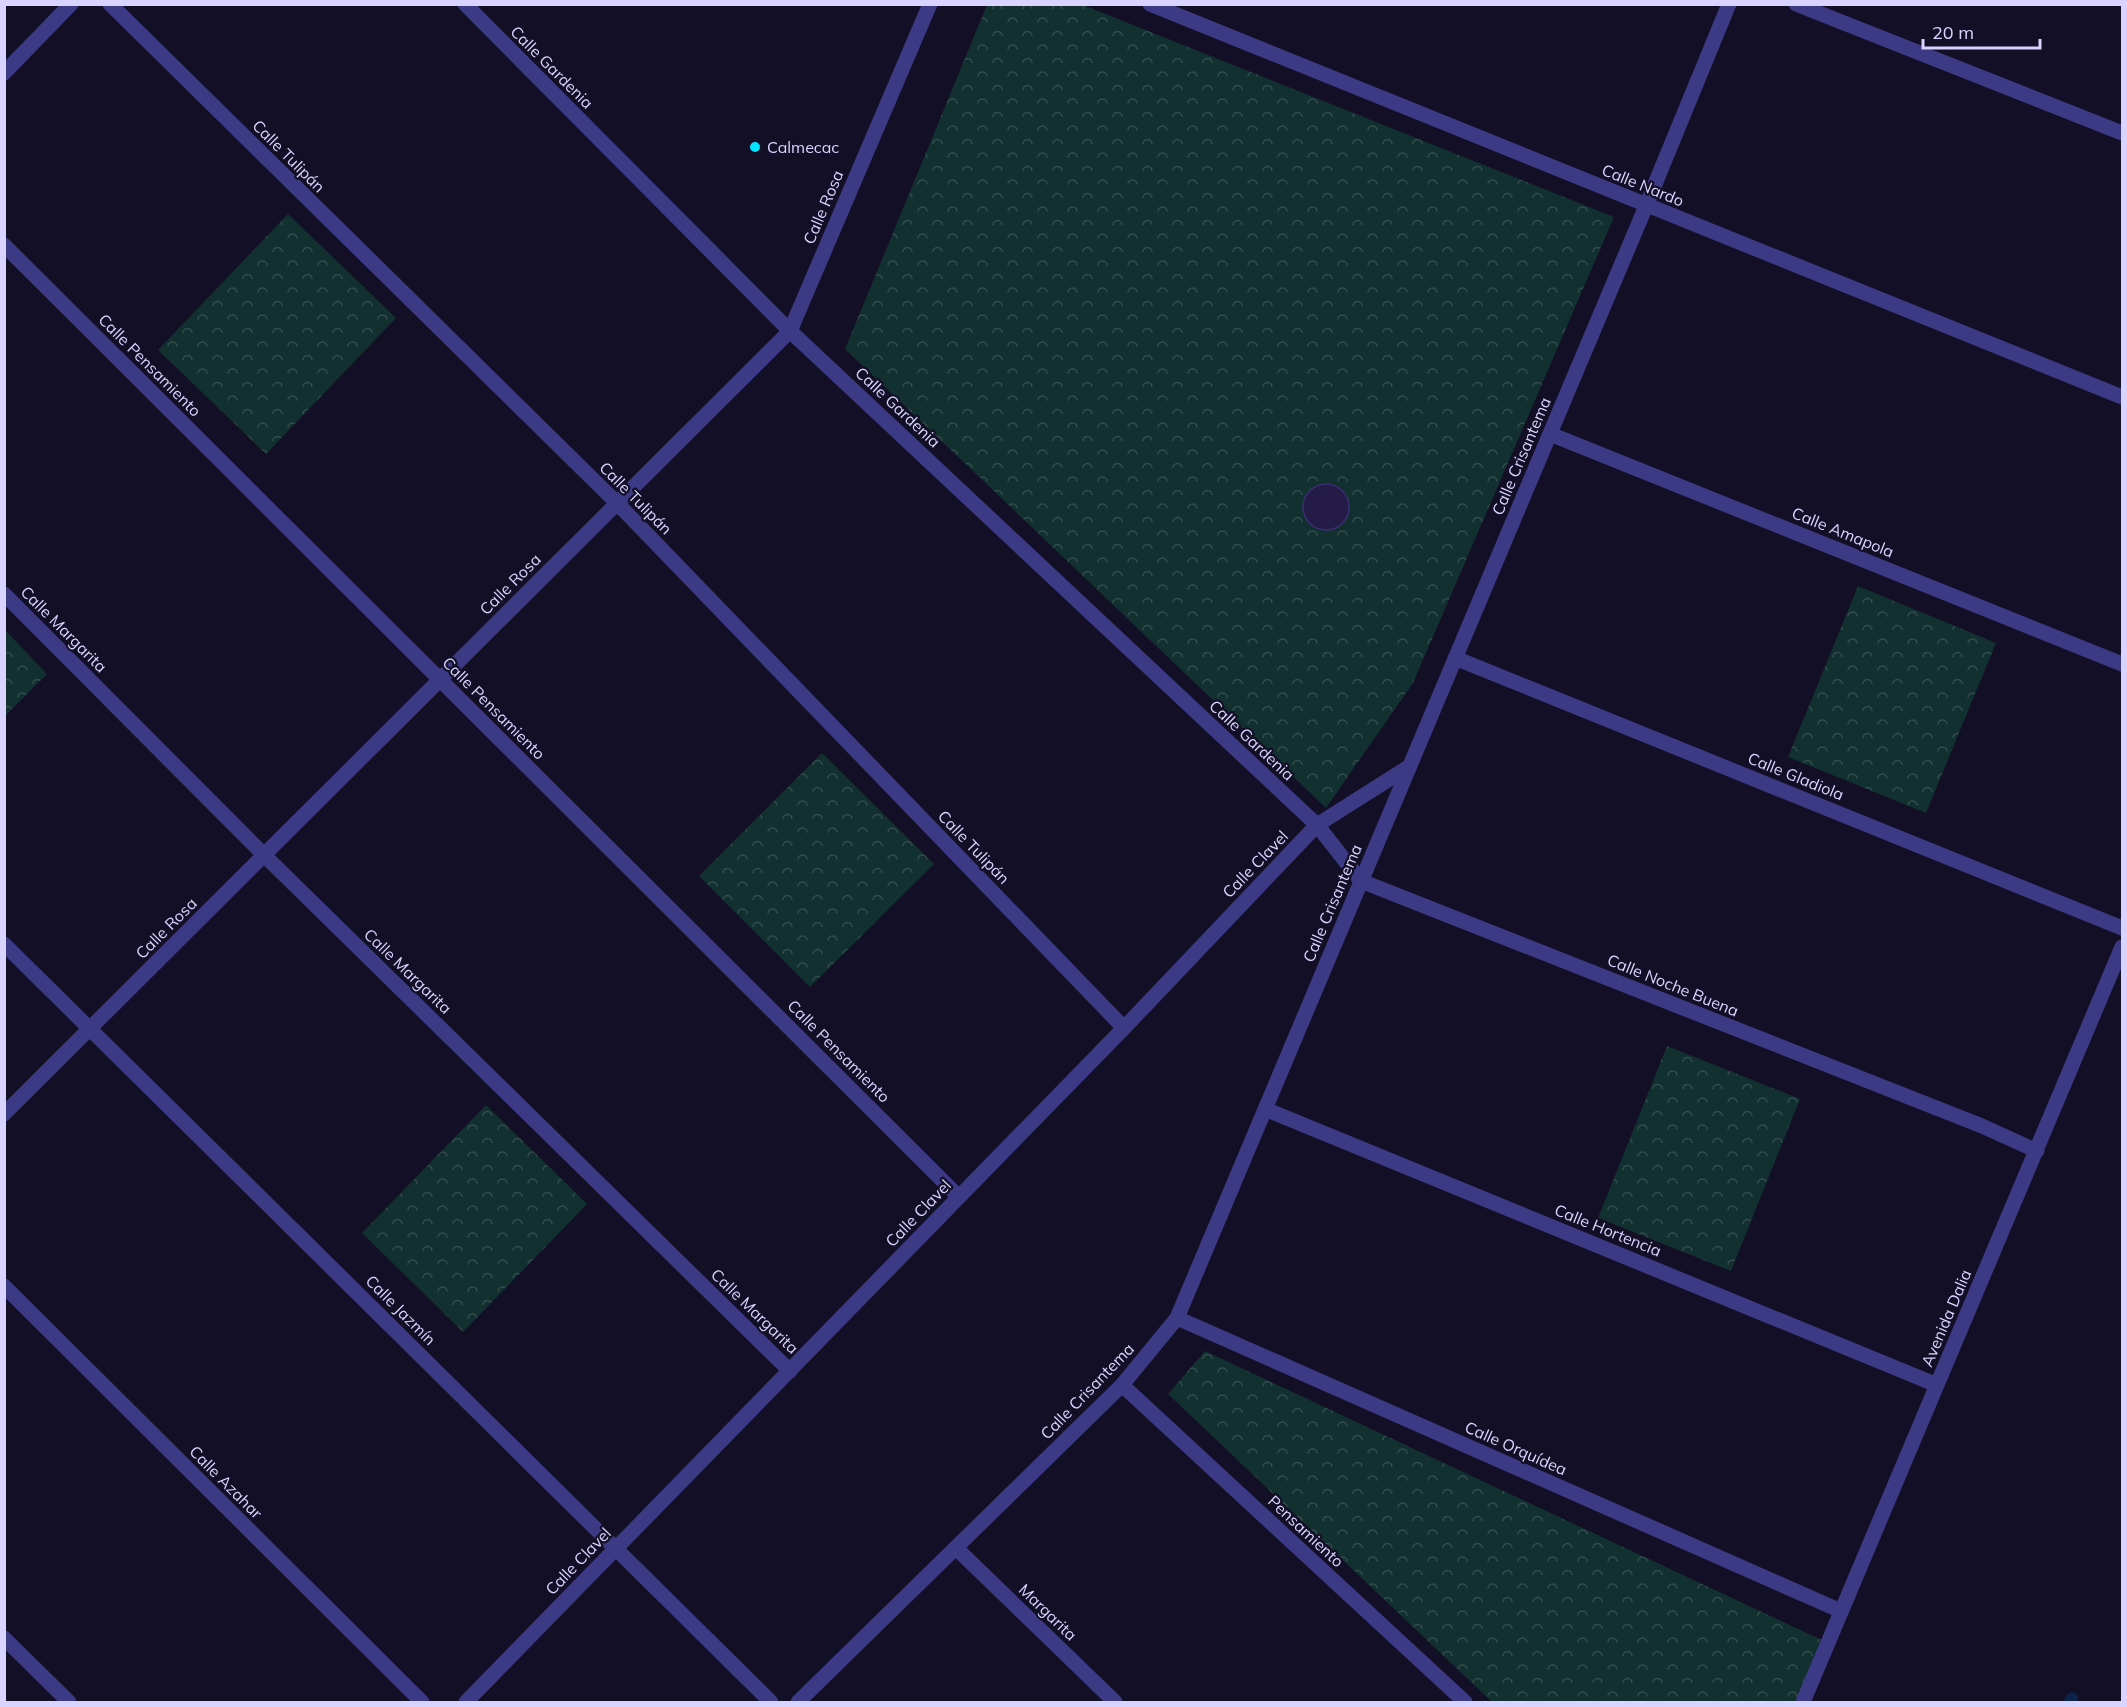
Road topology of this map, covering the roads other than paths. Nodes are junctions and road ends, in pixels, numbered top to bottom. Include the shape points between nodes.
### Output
1 (71, 4) edge
2 (110, 4) edge
3 (465, 4) edge
4 (930, 4) edge
5 (1150, 4) edge
6 (1729, 4) edge
7 (1796, 4) edge
8 (4, 73) edge
9 (2122, 133) edge
10 (1646, 206) junction
11 (4, 246) edge
12 (790, 331) junction
13 (2122, 397) edge
14 (1550, 434) junction
15 (617, 503) junction
16 (4, 594) edge
17 (1455, 658) junction
18 (2122, 664) edge
19 (440, 680) junction
20 (1410, 766) junction
21 (1317, 825) junction
22 (264, 855) junction
23 (1361, 881) junction
24 (2122, 928) edge
25 (4, 944) edge
26 (2122, 947) edge
27 (1124, 1028) junction
28 (90, 1029) junction
29 (1265, 1109) junction
30 (4, 1114) edge
31 (2037, 1151) junction
32 (959, 1197) junction
33 (4, 1286) edge
34 (1177, 1318) junction
35 (790, 1371) junction
36 (1122, 1385) junction
37 (1937, 1385) junction
38 (616, 1548) junction
39 (956, 1548) junction
40 (1841, 1611) junction
41 (4, 1638) edge
42 (69, 1702) edge
43 (422, 1702) edge
44 (466, 1702) edge
45 (771, 1702) edge
46 (798, 1702) edge
47 (1115, 1702) edge
48 (1465, 1702) edge
49 (1803, 1702) edge

1 - 8 street
2 - 15 street, Calle Tulipán
3 - 12 street, Calle Gardenia
4 - 12 street, Calle Rosa
5 - 10 street, Calle Nardo
6 - 10 street, Calle Crisantema
7 - 9 street
10 - 13 street, Calle Nardo
10 - 14 street, Calle Crisantema
11 - 19 street, Calle Pensamiento
12 - 15 street, Calle Rosa
12 - 21 street, Calle Gardenia
14 - 17 street, Calle Crisantema
14 - 18 street, Calle Amapola
15 - 19 street, Calle Rosa
15 - 27 street, Calle Tulipán
16 - 22 street, Calle Margarita
17 - 20 street, Calle Crisantema
17 - 24 street, Calle Gladiola
19 - 22 street, Calle Rosa
19 - 32 street, Calle Pensamiento
20 - 21 street, Calle Clavel
20 - 23 street, Calle Crisantema
21 - 23 street
21 - 27 street, Calle Clavel
22 - 28 street, Calle Rosa
22 - 35 street, Calle Margarita
23 - 29 street, Calle Crisantema
23 - 31 street, Calle Noche Buena
25 - 28 street, Calle Jazmín
26 - 31 street, Avenida Dalia
27 - 32 street, Calle Clavel
28 - 30 street, Calle Rosa
28 - 38 street, Calle Jazmín
29 - 34 street, Calle Crisantema
29 - 37 street, Calle Hortencia
31 - 37 street, Avenida Dalia
32 - 35 street, Calle Clavel
33 - 43 street, Calle Azahar
34 - 36 street, Calle Crisantema
34 - 40 street, Calle Orquídea
35 - 38 street, Calle Clavel
36 - 39 street, Calle Crisantema
36 - 48 street, Pensamiento
37 - 40 street, Avenida Dalia
38 - 44 street, Calle Clavel
38 - 45 street, Calle Jazmín
39 - 46 street, Calle Crisantema
39 - 47 street, Margarita
40 - 49 street, Avenida Dalia
41 - 42 street

